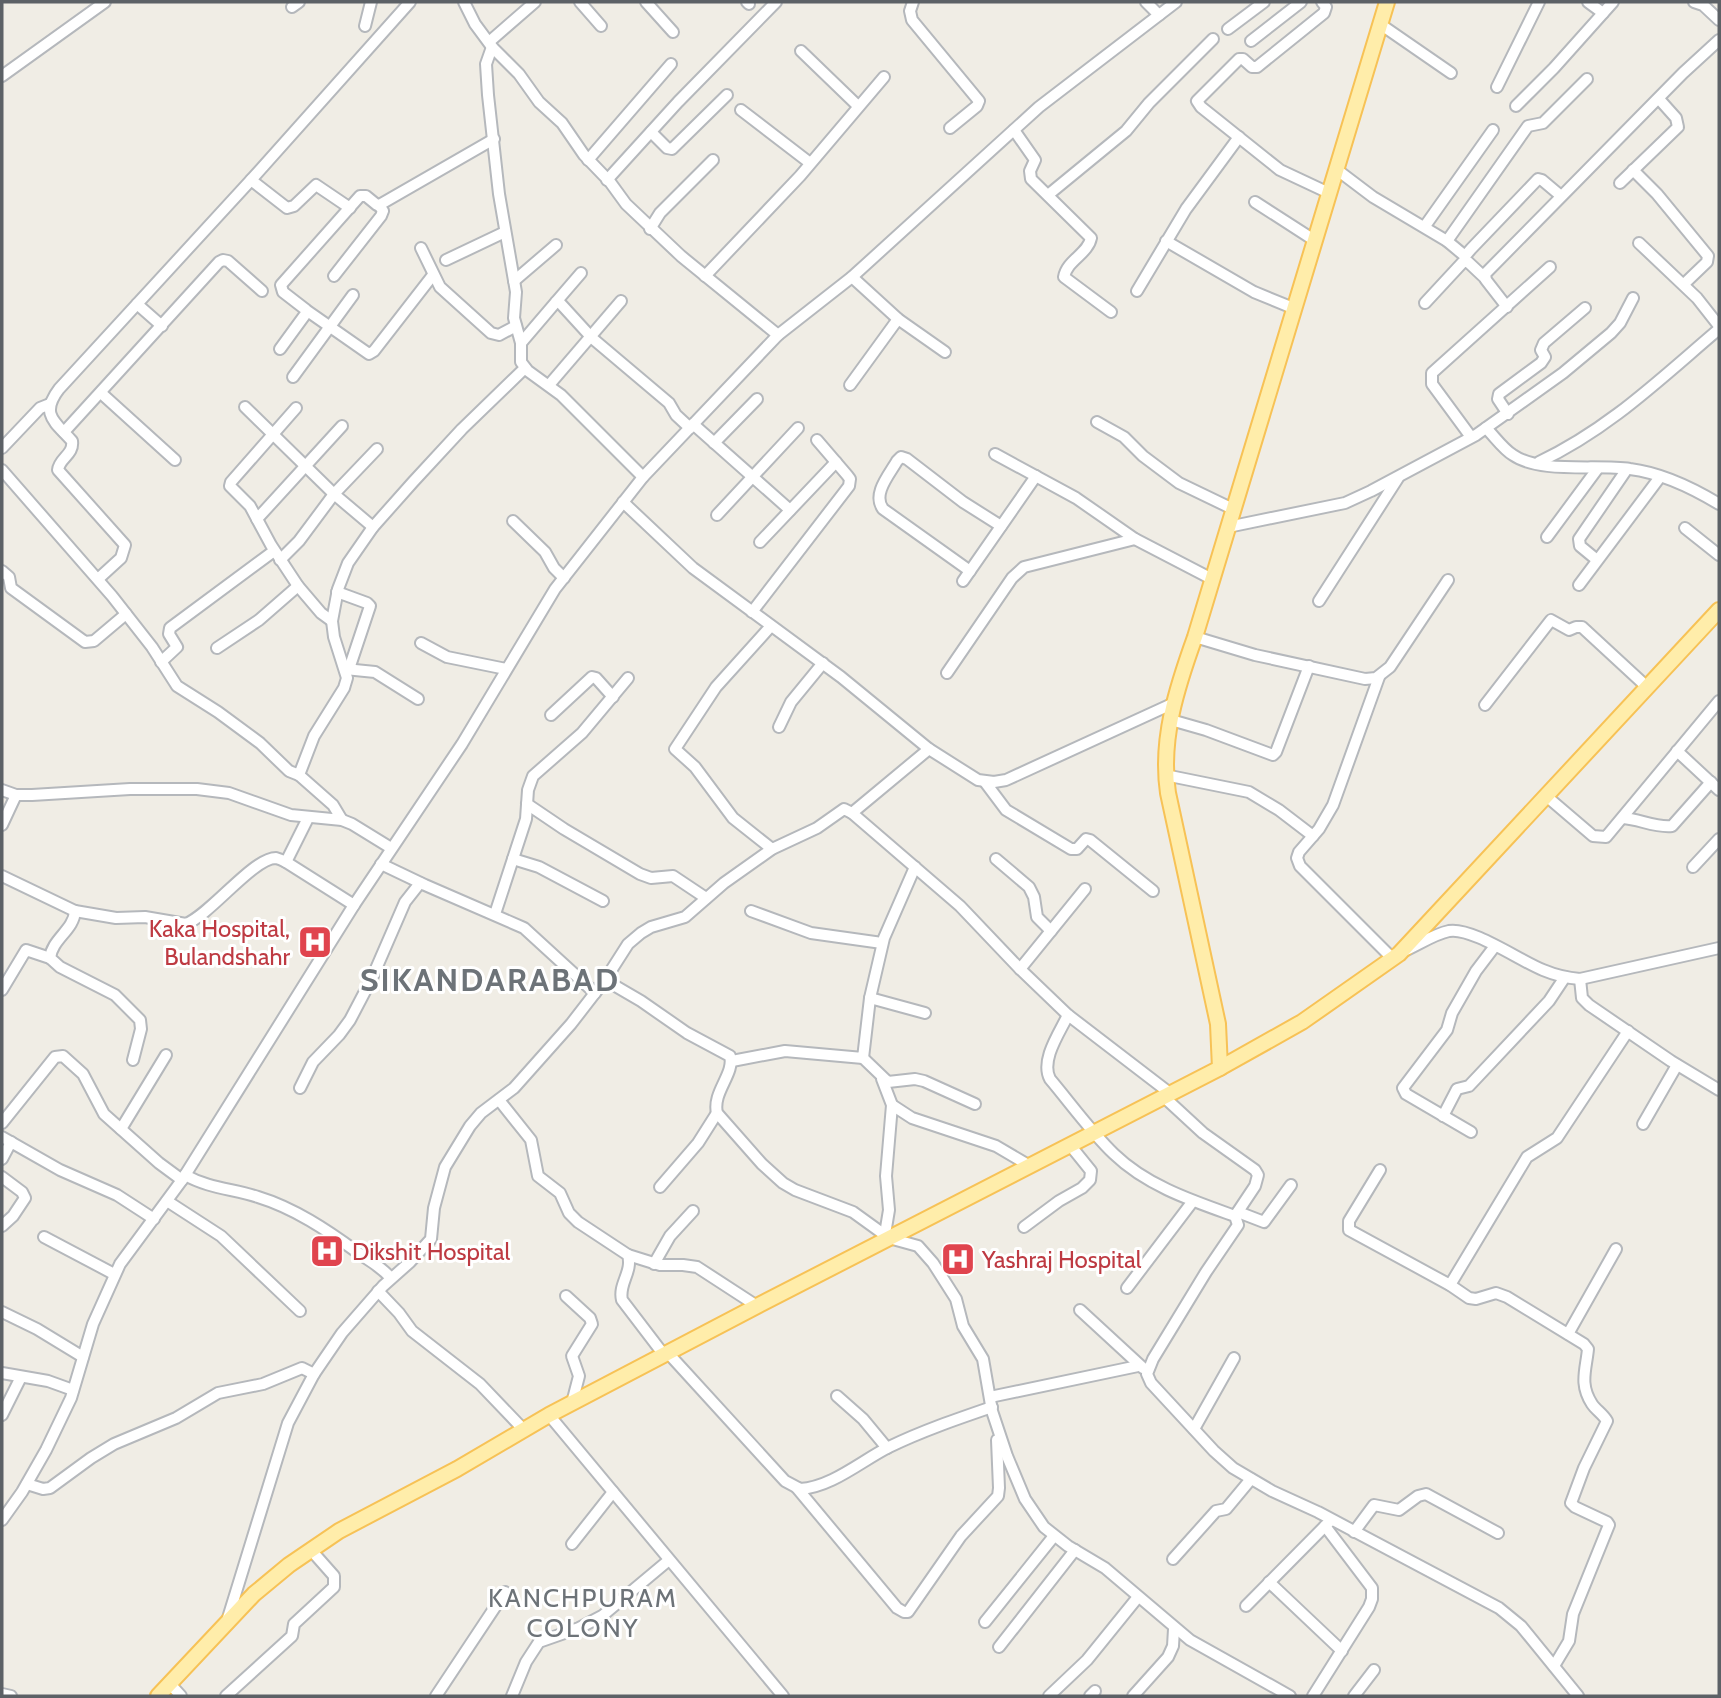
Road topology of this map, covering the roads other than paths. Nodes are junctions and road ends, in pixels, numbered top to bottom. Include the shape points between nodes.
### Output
1 (105, 2) edge
2 (371, 2) edge
3 (410, 2) edge
4 (464, 2) edge
5 (535, 2) edge
6 (580, 2) edge
7 (646, 2) edge
8 (776, 2) edge
9 (913, 2) edge
10 (1146, 2) edge
11 (1176, 2) edge
12 (1264, 2) edge
13 (1301, 2) edge
14 (1322, 2) edge
15 (1387, 2) edge
16 (1539, 2) edge
17 (1588, 2) edge
18 (1613, 2) edge
19 (1694, 2) edge
20 (1603, 13) junction
21 (1159, 15) junction
22 (1719, 20) edge
23 (1380, 24) junction
24 (366, 26) dead end
25 (601, 26) dead end
26 (1228, 29) dead end
27 (673, 32) dead end
28 (1213, 39) dead end
29 (1719, 40) edge
30 (1251, 41) dead end
31 (490, 44) junction
32 (801, 51) dead end
33 (671, 64) dead end
34 (1451, 74) dead end
35 (2, 76) edge
36 (884, 78) dead end
37 (1587, 79) dead end
38 (1497, 87) dead end
39 (727, 95) dead end
40 (1658, 99) junction
41 (858, 106) junction
42 (1516, 106) dead end
43 (741, 110) dead end
44 (950, 128) dead end
45 (1014, 130) junction
46 (1493, 130) dead end
47 (651, 132) junction
48 (1239, 137) junction
49 (494, 139) junction
50 (588, 160) junction
51 (713, 160) dead end
52 (810, 163) junction
53 (1336, 169) junction
54 (1633, 170) junction
55 (251, 180) junction
56 (607, 180) junction
57 (1620, 183) dead end
58 (1329, 193) junction
59 (1048, 195) junction
60 (1561, 195) junction
61 (1255, 202) dead end
62 (379, 205) junction
63 (349, 208) junction
64 (1425, 226) junction
65 (650, 229) junction
66 (505, 232) junction
67 (1314, 240) junction
68 (1447, 241) junction
69 (1167, 242) junction
70 (1639, 243) dead end
71 (556, 245) dead end
72 (421, 248) dead end
73 (1466, 259) junction
74 (446, 260) dead end
75 (1550, 267) dead end
76 (582, 273) dead end
77 (433, 275) junction
78 (334, 276) dead end
79 (705, 276) junction
80 (852, 277) junction
81 (1485, 278) junction
82 (514, 281) junction
83 (1684, 284) junction
84 (262, 291) dead end
85 (1137, 291) dead end
86 (353, 295) dead end
87 (1633, 298) dead end
88 (621, 301) dead end
89 (556, 302) junction
90 (1425, 303) dead end
91 (137, 304) junction
92 (1507, 307) junction
93 (1293, 308) junction
94 (1585, 308) dead end
95 (306, 310) junction
96 (1111, 312) dead end
97 (898, 319) junction
98 (162, 326) junction
99 (329, 326) junction
100 (516, 326) junction
101 (1719, 328) edge
102 (778, 335) junction
103 (592, 338) junction
104 (521, 343) junction
105 (280, 349) dead end
106 (945, 352) dead end
107 (525, 368) junction
108 (293, 377) dead end
109 (550, 385) junction
110 (850, 386) dead end
111 (101, 393) junction
112 (757, 400) dead end
113 (50, 404) junction
114 (245, 407) dead end
115 (296, 408) dead end
116 (1508, 414) junction
117 (1097, 422) dead end
118 (342, 426) dead end
119 (692, 426) junction
120 (1486, 428) junction
121 (799, 429) dead end
122 (64, 432) junction
123 (272, 434) junction
124 (1471, 437) junction
125 (817, 440) dead end
126 (714, 443) junction
127 (2, 448) edge
128 (377, 449) dead end
129 (995, 454) dead end
130 (175, 460) dead end
131 (836, 462) junction
132 (1536, 463) junction
133 (304, 465) junction
134 (1598, 468) junction
135 (1627, 468) junction
136 (2, 470) edge
137 (1036, 476) junction
138 (1399, 476) junction
139 (643, 477) junction
140 (753, 477) junction
141 (1660, 477) junction
142 (334, 494) junction
143 (623, 502) junction
144 (1719, 504) edge
145 (1233, 509) junction
146 (790, 510) junction
147 (717, 514) dead end
148 (257, 519) junction
149 (513, 521) dead end
150 (1001, 526) junction
151 (373, 527) junction
152 (1228, 527) junction
153 (1685, 528) dead end
154 (1546, 537) dead end
155 (1135, 539) junction
156 (760, 542) dead end
157 (1719, 555) edge
158 (277, 556) junction
159 (1598, 561) junction
160 (2, 571) edge
161 (970, 571) junction
162 (564, 578) junction
163 (98, 579) junction
164 (1212, 579) junction
165 (1448, 580) dead end
166 (962, 582) dead end
167 (1579, 585) dead end
168 (298, 586) junction
169 (337, 592) junction
170 (1319, 601) dead end
171 (1719, 610) edge
172 (752, 612) junction
173 (126, 614) junction
174 (332, 621) junction
175 (771, 626) junction
176 (1195, 637) junction
177 (421, 643) dead end
178 (217, 648) dead end
179 (161, 662) junction
180 (822, 663) junction
181 (1309, 666) junction
182 (347, 669) junction
183 (506, 669) junction
184 (947, 673) dead end
185 (1379, 677) junction
186 (628, 678) dead end
187 (1647, 687) junction
188 (613, 697) junction
189 (418, 699) dead end
190 (1719, 701) edge
191 (1174, 703) junction
192 (1485, 705) dead end
193 (551, 715) dead end
194 (1171, 720) junction
195 (779, 727) dead end
196 (929, 749) junction
197 (1677, 751) junction
198 (299, 775) junction
199 (1165, 775) junction
200 (985, 782) junction
201 (1715, 786) edge
202 (2, 790) edge
203 (16, 795) junction
204 (1545, 795) junction
205 (527, 804) junction
206 (852, 813) junction
207 (308, 818) junction
208 (1623, 818) junction
209 (342, 820) junction
210 (2, 825) edge
211 (1312, 836) junction
212 (1719, 839) edge
213 (391, 848) junction
214 (772, 849) junction
215 (513, 859) junction
216 (996, 859) dead end
217 (286, 862) junction
218 (381, 864) junction
219 (915, 867) junction
220 (1693, 867) dead end
221 (2, 876) edge
222 (420, 883) junction
223 (1086, 889) dead end
224 (1153, 891) dead end
225 (706, 898) junction
226 (603, 901) dead end
227 (354, 905) junction
228 (75, 911) junction
229 (751, 911) dead end
230 (495, 914) junction
231 (1051, 931) junction
232 (882, 943) junction
233 (1491, 944) junction
234 (1719, 948) edge
235 (1395, 956) junction
236 (50, 958) junction
237 (1020, 969) junction
238 (1565, 977) junction
239 (1580, 979) junction
240 (604, 980) junction
241 (2, 990) edge
242 (595, 993) junction
243 (870, 998) junction
244 (925, 1013) dead end
245 (1068, 1015) junction
246 (1628, 1031) junction
247 (166, 1055) dead end
248 (863, 1058) junction
249 (133, 1060) dead end
250 (732, 1060) junction
251 (1677, 1065) junction
252 (1220, 1068) junction
253 (882, 1079) junction
254 (300, 1088) dead end
255 (1719, 1090) edge
256 (1168, 1096) junction
257 (499, 1100) junction
258 (975, 1104) dead end
259 (892, 1105) junction
260 (717, 1113) junction
261 (1443, 1116) junction
262 (2, 1123) edge
263 (1643, 1125) dead end
264 (121, 1129) junction
265 (1096, 1132) junction
266 (1471, 1132) dead end
267 (6, 1140) edge
268 (1070, 1146) junction
269 (2, 1159) edge
270 (1031, 1166) junction
271 (1380, 1170) dead end
272 (2, 1177) edge
273 (184, 1177) junction
274 (1291, 1185) dead end
275 (660, 1186) dead end
276 (167, 1201) junction
277 (1194, 1201) junction
278 (692, 1211) dead end
279 (1236, 1214) junction
280 (154, 1219) junction
281 (2, 1226) edge
282 (1024, 1227) dead end
283 (887, 1236) junction
284 (44, 1237) dead end
285 (1616, 1249) dead end
286 (628, 1255) junction
287 (654, 1264) junction
288 (114, 1274) junction
289 (391, 1278) junction
290 (1450, 1285) junction
291 (1127, 1288) dead end
292 (378, 1291) junction
293 (566, 1296) dead end
294 (757, 1306) junction
295 (1080, 1310) dead end
296 (300, 1311) dead end
297 (2, 1312) edge
298 (1569, 1334) junction
299 (666, 1354) junction
300 (83, 1357) junction
301 (1234, 1358) dead end
302 (1143, 1369) junction
303 (2, 1373) edge
304 (314, 1374) junction
305 (21, 1377) junction
306 (73, 1390) junction
307 (837, 1396) dead end
308 (991, 1402) junction
309 (572, 1404) junction
310 (2, 1415) edge
311 (549, 1415) junction
312 (996, 1425) junction
313 (1195, 1429) junction
314 (524, 1430) junction
315 (887, 1448) junction
316 (1251, 1479) junction
317 (27, 1484) junction
318 (797, 1488) junction
319 (612, 1492) junction
320 (2, 1520) edge
321 (1328, 1523) junction
322 (1354, 1532) junction
323 (1498, 1533) dead end
324 (1054, 1536) junction
325 (572, 1545) dead end
326 (311, 1550) junction
327 (1076, 1550) junction
328 (1173, 1559) dead end
329 (669, 1560) junction
330 (1269, 1582) junction
331 (505, 1592) dead end
332 (1138, 1597) junction
333 (1245, 1606) dead end
334 (985, 1622) dead end
335 (227, 1623) junction
336 (1174, 1629) junction
337 (999, 1647) dead end
338 (1342, 1651) junction
339 (1554, 1666) junction
340 (1374, 1670) dead end
341 (170, 1684) junction
342 (2, 1694) edge
343 (11, 1696) edge
344 (158, 1696) edge
345 (181, 1696) edge
346 (226, 1696) edge
347 (436, 1696) edge
348 (512, 1696) edge
349 (783, 1696) edge
350 (1049, 1696) edge
351 (1133, 1696) edge
352 (1290, 1696) edge
353 (1313, 1696) edge
354 (1354, 1696) edge
355 (1578, 1696) edge

1 - 35 street
2 - 24 street
3 - 55 street
4 - 31 street
5 - 31 street
6 - 25 street
7 - 27 street
8 - 47 street
9 - 44 street via 912,20 979,101
10 - 21 street
11 - 21 street
12 - 26 street
13 - 30 street
14 - 48 street via 1324,13 1257,67 1239,59 1199,98 1201,107
15 - 23 main road
16 - 38 street
17 - 20 street
18 - 20 street
19 - 22 street
20 - 42 street
21 - 45 street
23 - 34 street
23 - 53 main road
28 - 59 street via 1126,131
29 - 40 street
31 - 49 street via 486,64
31 - 50 street via 562,123
32 - 41 street
33 - 50 street
36 - 41 street
37 - 68 street via 1543,123 1525,129
39 - 47 street via 672,149
40 - 54 street via 1676,118 1678,127
40 - 60 street
41 - 52 street
43 - 52 street
45 - 59 street via 1035,160 1029,175
45 - 80 street
46 - 64 street
47 - 56 street
48 - 58 street via 1280,170
48 - 69 street via 1208,176
49 - 62 street
49 - 66 street
50 - 56 street
51 - 65 street
52 - 79 street
53 - 58 main road
53 - 64 street via 1373,197
54 - 57 street
54 - 83 street via 1708,256
55 - 63 street via 287,208 316,185
55 - 91 street
56 - 65 street
58 - 67 main road
59 - 96 street via 1091,238 1064,277
60 - 73 street via 1538,179
60 - 81 street
61 - 67 street
62 - 63 street via 364,195
62 - 78 street via 381,216
63 - 95 street via 281,285 283,292
64 - 68 street
65 - 79 street
66 - 74 street
66 - 82 street
67 - 93 main road
68 - 73 street
69 - 85 street
69 - 93 street via 1254,292
70 - 83 street
71 - 82 street
72 - 77 street
73 - 81 street
73 - 90 street
75 - 92 street
76 - 89 street
77 - 99 street via 371,353
77 - 100 street via 445,293 491,333 499,335
79 - 102 street
80 - 97 street
80 - 102 street
81 - 92 street
82 - 100 street
83 - 101 street
84 - 98 street via 223,260
86 - 99 street
87 - 116 street via 1611,333
88 - 103 street
89 - 103 street
89 - 104 street
91 - 98 street
91 - 113 street
92 - 124 street via 1430,378
93 - 145 main road
94 - 116 street via 1544,344 1541,363 1499,394
95 - 99 street
95 - 105 street
97 - 106 street
97 - 110 street
98 - 111 street
99 - 108 street
100 - 104 street
101 - 132 street via 1623,412
102 - 119 street
103 - 109 street
103 - 119 street
104 - 107 street
107 - 109 street
107 - 151 street via 461,429
109 - 139 street
111 - 122 street
111 - 130 street
112 - 126 street
113 - 122 street via 50,417
113 - 127 street via 40,408
114 - 123 street
115 - 123 street
116 - 120 street
117 - 145 street via 1124,437 1180,483
118 - 133 street
119 - 126 street
119 - 139 street
120 - 124 street
120 - 132 street via 1512,455
121 - 140 street
122 - 163 street via 73,446 58,470 125,545 121,558
123 - 133 street
123 - 148 street via 230,484
124 - 138 street
125 - 131 street
126 - 140 street
128 - 142 street
129 - 137 street
131 - 146 street
131 - 172 street via 850,479 849,486
132 - 134 street
133 - 142 street
133 - 148 street
134 - 135 street
134 - 154 street
135 - 141 street
135 - 159 street via 1580,539 1580,546
136 - 163 street
137 - 150 street
137 - 155 street
138 - 152 street via 1345,503
138 - 170 street
139 - 143 street
140 - 146 street
140 - 147 street
141 - 144 street
141 - 159 street
142 - 151 street
142 - 158 street via 299,541
143 - 162 street
143 - 172 street via 693,568
145 - 152 main road
146 - 156 street
148 - 158 street
149 - 162 street
150 - 161 street
150 - 161 street via 907,459 897,461 878,494 879,503
151 - 169 street via 348,564
152 - 164 main road
153 - 157 street
155 - 164 street
155 - 184 street via 1024,568 1012,578
158 - 168 street
158 - 179 street via 170,628 177,647
159 - 167 street
160 - 173 street via 15,591 85,642 94,641
161 - 166 street
162 - 183 street
163 - 173 street
164 - 176 main road
165 - 185 street
168 - 174 street
168 - 178 street via 260,620
169 - 174 street
169 - 182 street via 370,606
171 - 187 main road
172 - 175 street
173 - 179 street
174 - 182 street
175 - 180 street
175 - 214 street via 716,687 675,749 695,767 733,818
176 - 181 street
176 - 191 main road
177 - 183 street via 447,657
179 - 198 street via 177,686
180 - 195 street via 791,702
180 - 196 street
181 - 185 street via 1365,679
181 - 194 street via 1273,755
182 - 189 street via 375,673
182 - 198 street via 346,683 320,725
183 - 213 street via 462,744
185 - 211 street via 1333,805
186 - 188 street
187 - 192 street via 1582,627 1569,630 1551,620
187 - 204 main road
188 - 193 street via 592,677
188 - 205 street via 582,733 533,776
190 - 197 street
191 - 194 main road
191 - 200 street via 1006,780
194 - 199 main road
196 - 200 street
196 - 206 street
197 - 201 street
197 - 208 street
198 - 209 street via 333,805
199 - 211 street via 1249,792
199 - 252 main road via 1217,1024
200 - 224 street via 1012,814 1071,849 1090,840
201 - 208 street via 1672,826
202 - 203 street
203 - 207 street via 197,789 229,793
203 - 210 street
204 - 208 street via 1593,836 1611,834
204 - 235 main road
205 - 215 street
205 - 225 street via 640,874 673,876
206 - 214 street via 841,810 817,828
206 - 219 street
207 - 209 street
207 - 217 street
209 - 213 street
211 - 235 street via 1297,862
212 - 220 street
213 - 218 street
214 - 225 street
215 - 226 street via 539,866
215 - 230 street
216 - 231 street via 1029,887 1037,917
217 - 227 street
217 - 228 street via 265,862 186,924
218 - 222 street
218 - 227 street
219 - 232 street
219 - 237 street via 960,905
221 - 228 street
222 - 230 street
222 - 254 street via 405,902 350,1020 313,1062
223 - 231 street
225 - 240 street via 685,917 650,927 634,938
227 - 273 street
228 - 236 street
229 - 232 street via 811,933
230 - 242 street via 530,931
231 - 237 street
232 - 243 street
233 - 235 street via 1451,930
233 - 238 street
233 - 261 street via 1447,1030 1403,1088
234 - 239 street
235 - 252 main road via 1301,1022
236 - 241 street via 26,950
236 - 249 street via 115,995 140,1020
237 - 245 street
238 - 239 street
238 - 261 street via 1469,1086 1457,1088
239 - 246 street via 1585,1002
240 - 242 street
240 - 250 street
242 - 257 street
243 - 244 street
243 - 248 street
245 - 256 street
245 - 265 street via 1048,1058 1047,1073
246 - 251 street
246 - 290 street via 1557,1138 1528,1157
247 - 264 street
248 - 250 street via 785,1051
248 - 253 street
250 - 260 street via 716,1098
251 - 255 street
251 - 263 street
252 - 256 main road
253 - 258 street via 924,1081
253 - 259 street
256 - 265 main road
256 - 279 street via 1203,1133 1258,1175
257 - 286 street via 531,1140 538,1177 560,1193 578,1222
257 - 289 street via 475,1119 452,1152 430,1239
259 - 270 street via 912,1118 996,1146
259 - 283 street
260 - 275 street
260 - 283 street via 783,1183 853,1212
261 - 266 street
262 - 264 street via 55,1057 63,1056 83,1074 104,1114
264 - 273 street via 159,1163
265 - 268 main road
265 - 277 street via 1128,1166
267 - 269 street
267 - 280 street via 117,1195
268 - 270 main road
268 - 282 street via 1091,1171 1090,1180
270 - 283 main road
271 - 290 street via 1349,1221 1349,1230
272 - 281 street via 25,1198
273 - 276 street
273 - 289 street via 283,1206 377,1263
274 - 279 street via 1264,1223
276 - 280 street
276 - 296 street via 228,1241
277 - 279 street
277 - 291 street
278 - 287 street
279 - 302 street via 1238,1225
280 - 288 street
283 - 294 main road
283 - 308 street via 918,1245 938,1270 983,1359
284 - 288 street
285 - 298 street
286 - 287 street
286 - 299 street via 630,1267 621,1289 622,1300
287 - 294 street via 696,1267
288 - 300 street
289 - 292 street
290 - 298 street via 1473,1299 1500,1294
292 - 304 street
292 - 314 street via 412,1331 480,1384
293 - 309 street via 592,1324 572,1356 579,1376
294 - 299 main road
295 - 302 street
297 - 300 street
298 - 339 street via 1587,1346 1586,1388 1592,1404 1607,1421 1572,1503 1609,1525 1573,1614 1569,1641
299 - 309 main road
299 - 318 street
300 - 306 street
301 - 313 street
302 - 308 street
302 - 313 street
303 - 305 street
304 - 317 street via 302,1368 263,1384 218,1394 114,1444 50,1488
304 - 335 street via 288,1423
305 - 306 street
305 - 310 street
306 - 317 street
307 - 315 street
308 - 312 street
308 - 315 street
309 - 311 main road
311 - 314 main road
311 - 319 street
312 - 318 street via 998,1496 961,1536 908,1612 897,1608
312 - 324 street via 1025,1499
313 - 316 street via 1224,1461
314 - 326 main road
315 - 318 street via 822,1484
316 - 321 street via 1315,1511
316 - 328 street
317 - 320 street
319 - 325 street
319 - 329 street
321 - 322 street
321 - 330 street
321 - 338 street via 1373,1593
322 - 323 street via 1374,1505 1399,1510 1426,1494
322 - 339 street via 1499,1608 1521,1626
324 - 327 street
324 - 334 street
326 - 335 main road via 254,1594
326 - 346 street via 334,1576 334,1587 294,1624 292,1636
327 - 332 street
327 - 337 street
329 - 348 street via 602,1616 539,1642
329 - 349 street
330 - 333 street
330 - 338 street
331 - 347 street
332 - 336 street
332 - 350 street via 1092,1654
335 - 341 main road
336 - 351 street via 1168,1657
336 - 352 street
338 - 353 street
339 - 355 street
340 - 354 street
341 - 344 main road
341 - 345 street
342 - 343 street

